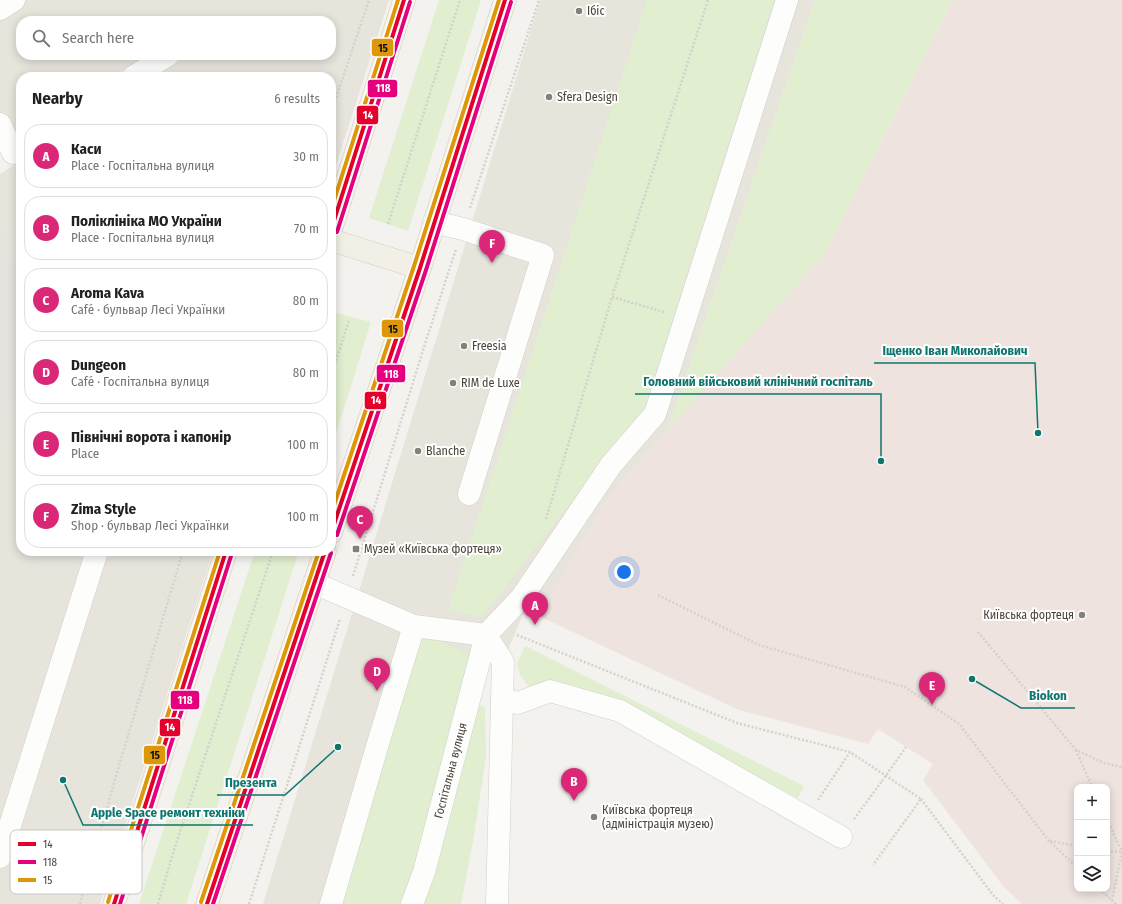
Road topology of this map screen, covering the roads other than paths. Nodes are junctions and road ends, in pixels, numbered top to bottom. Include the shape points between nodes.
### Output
1 (14, 0) edge
2 (404, 0) edge
3 (505, 0) edge
4 (787, 0) edge
5 (0, 9) edge
6 (160, 60) edge
7 (141, 72) edge
8 (0, 124) edge
9 (11, 155) edge
10 (336, 214) edge
11 (434, 222) junction
12 (336, 242) edge
13 (420, 268) junction
14 (470, 494) dead end
15 (336, 518) edge
16 (95, 556) edge
17 (224, 556) edge
18 (323, 556) edge
19 (314, 583) junction
20 (414, 626) junction
21 (486, 635) junction
22 (502, 699) junction
23 (137, 830) edge
24 (841, 837) road end
25 (0, 857) edge
26 (117, 894) edge
27 (114, 904) edge
28 (207, 904) edge
29 (331, 904) edge
30 (412, 904) edge
31 (497, 904) edge

1 - 5 street
2 - 10 main road
3 - 11 main road
4 - 21 street via 655,414 611,465 522,597
6 - 7 street
8 - 9 street
11 - 13 main road
11 - 14 street via 543,255
12 - 13 main road
13 - 15 main road
16 - 25 street
17 - 23 main road
18 - 19 main road
19 - 20 street
19 - 28 main road
20 - 21 street
20 - 29 street
21 - 22 street via 503,662
21 - 30 street, Госпітальна вулиця via 424,872
22 - 24 street via 518,703 550,691 620,711
22 - 31 street
26 - 27 main road

